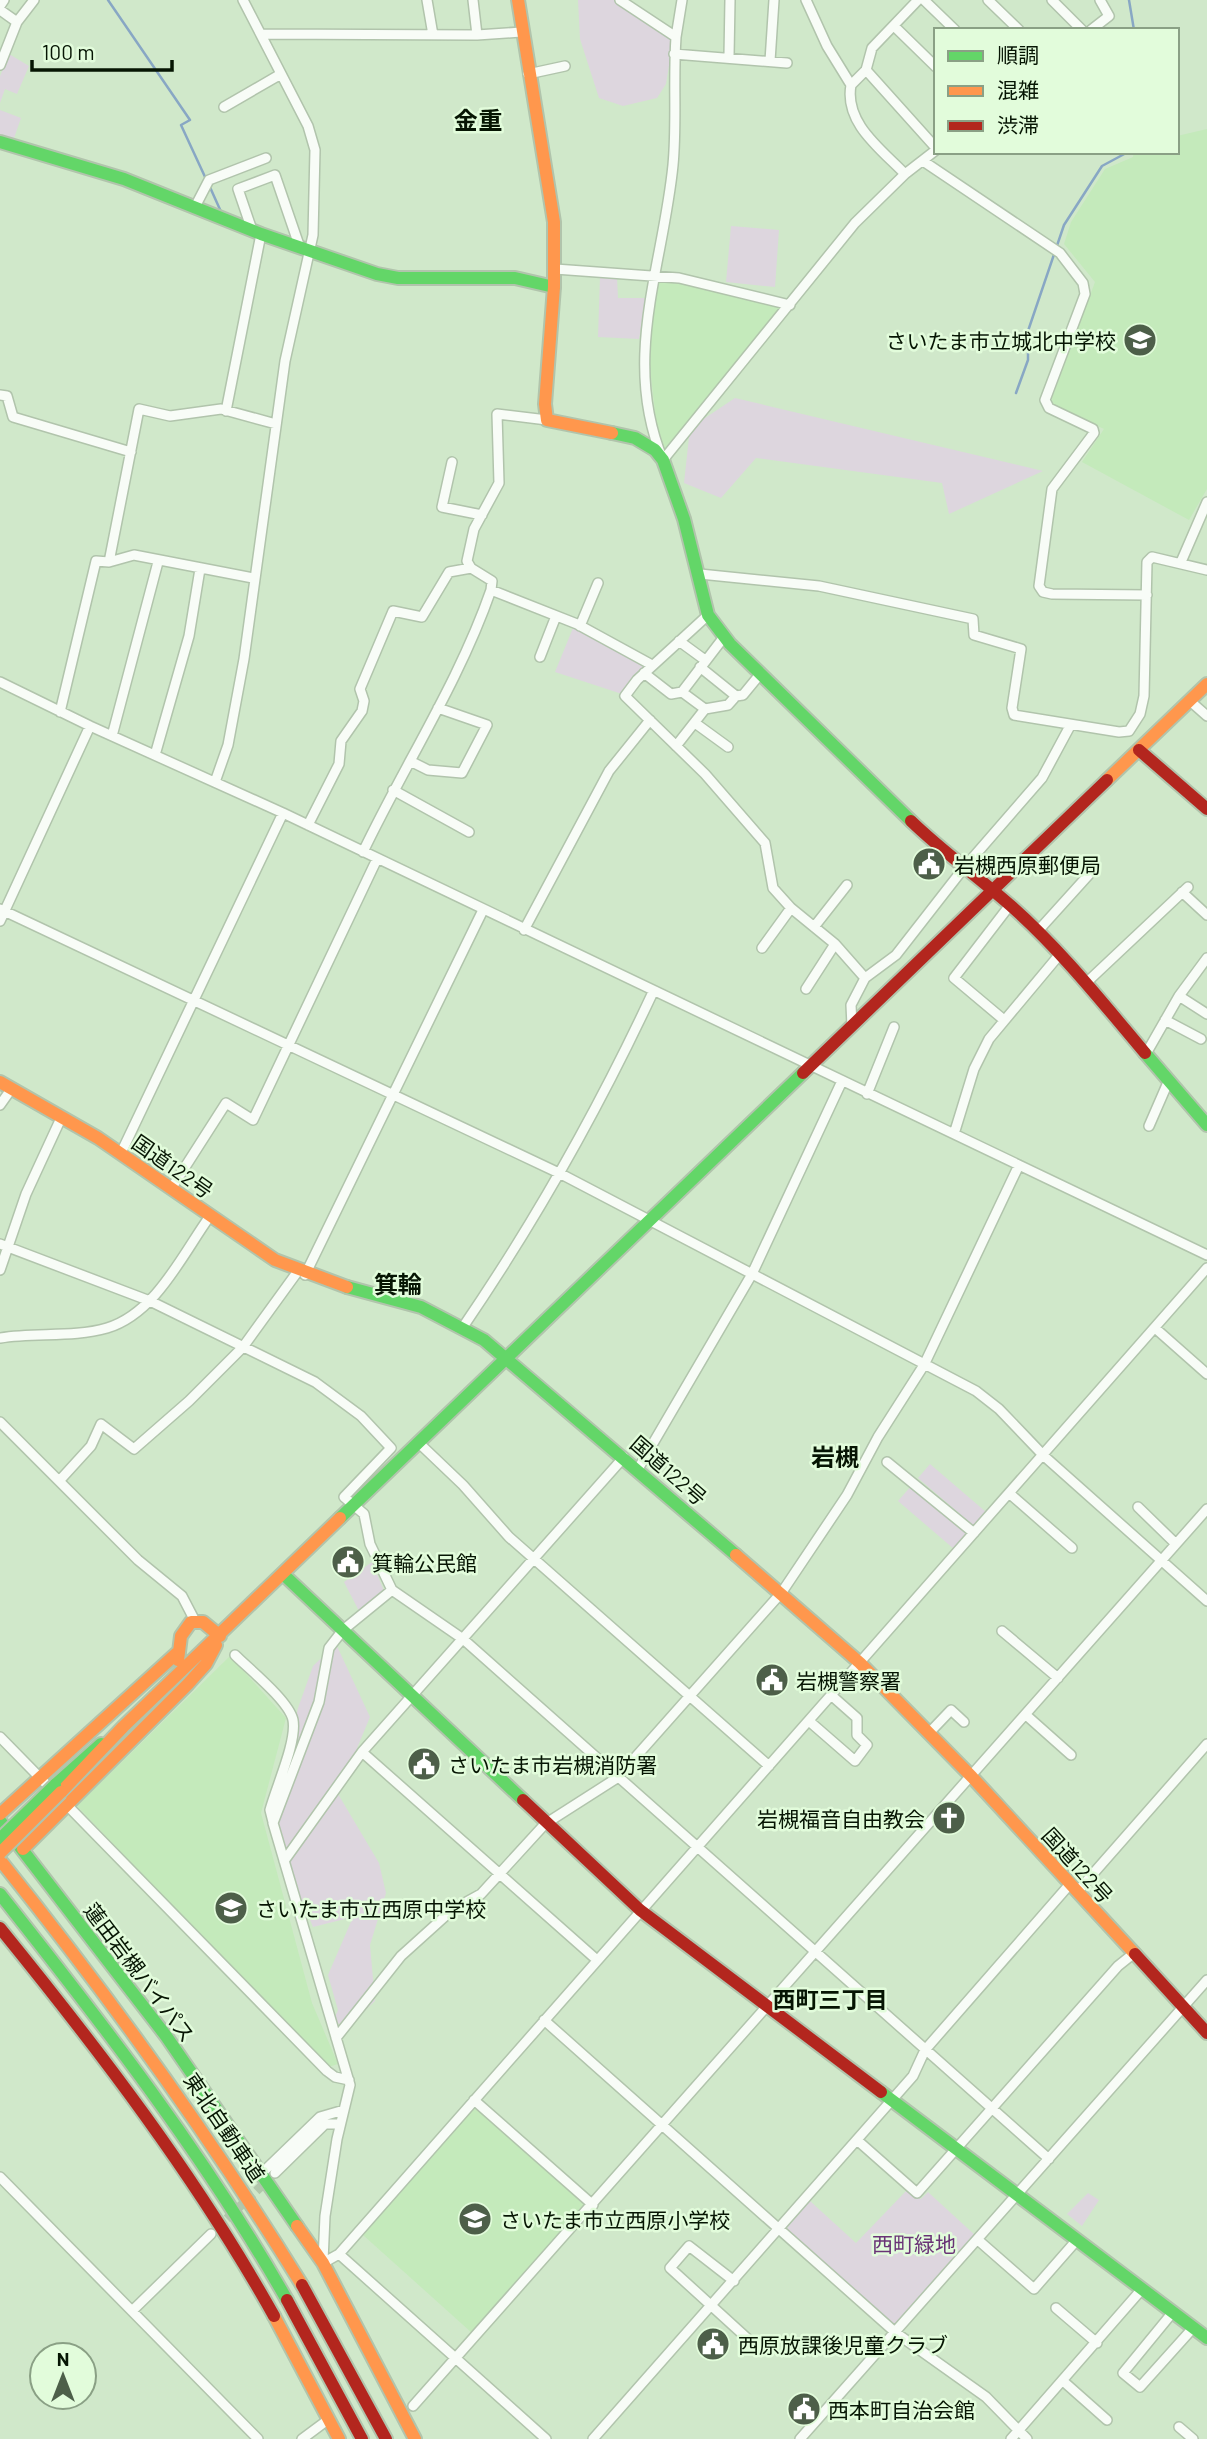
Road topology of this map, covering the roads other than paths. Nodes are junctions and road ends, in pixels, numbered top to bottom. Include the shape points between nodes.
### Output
1 (4, 0) edge
2 (34, 0) edge
3 (243, 0) edge
4 (426, 0) edge
5 (472, 0) edge
6 (518, 0) edge
7 (620, 0) edge
8 (682, 0) edge
9 (730, 0) edge
10 (774, 0) edge
11 (806, 0) edge
12 (918, 0) edge
13 (924, 0) edge
14 (988, 0) edge
15 (1052, 0) edge
16 (1100, 0) edge
17 (0, 8) edge
18 (17, 22) junction
19 (894, 26) junction
20 (953, 28) edge
21 (1017, 28) edge
22 (1080, 28) edge
23 (1094, 28) edge
24 (521, 32) junction
25 (261, 34) junction
26 (432, 35) junction
27 (477, 35) junction
28 (676, 37) junction
29 (674, 54) junction
30 (729, 56) junction
31 (771, 61) junction
32 (787, 63) dead end
33 (0, 65) edge
34 (934, 65) edge
35 (565, 66) dead end
36 (866, 70) junction
37 (281, 74) junction
38 (528, 74) junction
39 (851, 85) junction
40 (224, 107) dead end
41 (0, 142) edge
42 (934, 147) edge
43 (934, 151) edge
44 (266, 158) dead end
45 (923, 161) junction
46 (905, 174) junction
47 (195, 207) junction
48 (257, 232) junction
49 (304, 248) junction
50 (555, 270) junction
51 (655, 274) junction
52 (554, 287) junction
53 (790, 305) junction
54 (0, 395) edge
55 (226, 411) junction
56 (547, 420) junction
57 (276, 424) junction
58 (131, 452) junction
59 (663, 460) junction
60 (452, 462) dead end
61 (1207, 502) edge
62 (482, 515) junction
63 (109, 562) junction
64 (158, 562) junction
65 (1181, 562) junction
66 (471, 568) junction
67 (200, 569) junction
68 (1207, 570) edge
69 (700, 574) junction
70 (253, 578) junction
71 (598, 583) dead end
72 (491, 590) junction
73 (1147, 595) junction
74 (708, 615) junction
75 (556, 616) junction
76 (580, 626) junction
77 (724, 637) junction
78 (679, 641) junction
79 (540, 656) dead end
80 (702, 664) junction
81 (652, 665) junction
82 (644, 673) junction
83 (761, 673) junction
84 (0, 682) edge
85 (1207, 684) edge
86 (682, 692) junction
87 (736, 696) junction
88 (1190, 701) junction
89 (438, 708) junction
90 (705, 709) junction
91 (60, 712) junction
92 (1207, 716) edge
93 (650, 720) junction
94 (695, 723) junction
95 (90, 726) junction
96 (1070, 726) junction
97 (1129, 731) junction
98 (113, 736) junction
99 (677, 746) junction
100 (728, 747) dead end
101 (1142, 747) junction
102 (155, 755) junction
103 (410, 761) junction
104 (215, 782) junction
105 (393, 790) junction
106 (1207, 809) edge
107 (283, 813) junction
108 (308, 825) junction
109 (469, 832) dead end
110 (363, 852) junction
111 (377, 859) junction
112 (963, 869) junction
113 (1093, 870) dead end
114 (847, 885) dead end
115 (993, 892) junction
116 (1010, 905) junction
117 (791, 908) junction
118 (2, 910) edge
119 (483, 910) junction
120 (1207, 915) edge
121 (0, 921) edge
122 (814, 927) junction
123 (524, 930) junction
124 (1037, 932) junction
125 (835, 944) junction
126 (762, 948) dead end
127 (1060, 954) junction
128 (1207, 958) edge
129 (865, 978) junction
130 (1085, 984) junction
131 (806, 989) dead end
132 (653, 992) junction
133 (1179, 996) junction
134 (194, 999) junction
135 (1207, 1014) edge
136 (1004, 1020) junction
137 (1165, 1020) junction
138 (852, 1026) junction
139 (894, 1027) dead end
140 (1201, 1039) dead end
141 (289, 1045) junction
142 (1147, 1052) junction
143 (809, 1066) junction
144 (1169, 1080) junction
145 (842, 1082) junction
146 (6, 1085) edge
147 (867, 1094) junction
148 (394, 1095) junction
149 (0, 1105) edge
150 (62, 1116) junction
151 (1206, 1123) edge
152 (1149, 1126) dead end
153 (954, 1134) junction
154 (121, 1153) junction
155 (1019, 1165) junction
156 (561, 1174) junction
157 (171, 1189) junction
158 (211, 1216) junction
159 (650, 1221) junction
160 (4, 1244) edge
161 (1207, 1255) edge
162 (1207, 1268) edge
163 (0, 1270) edge
164 (302, 1273) junction
165 (752, 1274) junction
166 (150, 1301) junction
167 (463, 1327) junction
168 (1155, 1328) junction
169 (0, 1338) edge
170 (243, 1347) junction
171 (507, 1359) junction
172 (925, 1365) junction
173 (1207, 1374) edge
174 (0, 1422) edge
175 (420, 1444) junction
176 (1044, 1456) junction
177 (624, 1457) junction
178 (887, 1462) dead end
179 (638, 1469) junction
180 (61, 1480) junction
181 (1009, 1493) junction
182 (355, 1506) junction
183 (1138, 1507) dead end
184 (1207, 1509) edge
185 (974, 1533) junction
186 (1177, 1544) junction
187 (1072, 1548) dead end
188 (534, 1557) junction
189 (1160, 1560) junction
190 (284, 1574) junction
191 (392, 1590) junction
192 (782, 1592) junction
193 (1207, 1601) edge
194 (195, 1621) junction
195 (343, 1630) junction
196 (1002, 1631) dead end
197 (220, 1636) junction
198 (463, 1639) junction
199 (177, 1653) junction
200 (235, 1655) dead end
201 (860, 1663) junction
202 (181, 1673) junction
203 (1058, 1678) junction
204 (831, 1695) junction
205 (412, 1696) junction
206 (690, 1697) junction
207 (1026, 1715) junction
208 (809, 1721) junction
209 (964, 1722) dead end
210 (930, 1732) junction
211 (0, 1737) edge
212 (1207, 1744) edge
213 (362, 1752) junction
214 (1071, 1755) dead end
215 (769, 1766) junction
216 (40, 1777) junction
217 (972, 1777) junction
218 (617, 1778) junction
219 (58, 1788) junction
220 (66, 1805) junction
221 (0, 1814) edge
222 (0, 1821) edge
223 (273, 1823) junction
224 (545, 1824) junction
225 (0, 1839) edge
226 (696, 1848) junction
227 (23, 1850) junction
228 (0, 1853) edge
229 (0, 1860) edge
230 (284, 1861) junction
231 (501, 1875) junction
232 (1074, 1888) junction
233 (0, 1894) edge
234 (640, 1910) junction
235 (0, 1928) edge
236 (816, 1952) junction
237 (1133, 1954) junction
238 (597, 1960) junction
239 (1207, 1980) edge
240 (767, 2008) junction
241 (1182, 2008) junction
242 (544, 2020) junction
243 (1207, 2033) edge
244 (336, 2038) junction
245 (925, 2050) junction
246 (349, 2080) junction
247 (474, 2100) junction
248 (891, 2102) junction
249 (344, 2110) junction
250 (991, 2110) junction
251 (340, 2124) junction
252 (661, 2126) junction
253 (857, 2140) junction
254 (956, 2151) junction
255 (1049, 2159) junction
256 (269, 2173) junction
257 (0, 2177) edge
258 (1016, 2196) junction
259 (593, 2205) junction
260 (779, 2230) junction
261 (211, 2234) tunnel mouth
262 (978, 2240) junction
263 (1076, 2241) junction
264 (339, 2254) junction
265 (323, 2263) junction
266 (734, 2281) junction
267 (1142, 2289) junction
268 (712, 2305) junction
269 (1056, 2308) dead end
270 (132, 2311) junction
271 (1172, 2312) junction
272 (1193, 2328) junction
273 (896, 2333) junction
274 (1207, 2338) edge
275 (1097, 2343) junction
276 (760, 2350) dead end
277 (455, 2359) junction
278 (1063, 2381) junction
279 (413, 2406) dead end
280 (329, 2419) junction
281 (1107, 2420) dead end
282 (1179, 2427) dead end
283 (1019, 2430) junction
284 (258, 2439) edge
285 (302, 2439) edge
286 (339, 2439) edge
287 (362, 2439) edge
288 (386, 2439) edge
289 (415, 2439) edge
290 (546, 2439) edge
291 (593, 2439) edge
292 (800, 2439) edge
293 (1011, 2439) edge
294 (1027, 2439) edge
295 (1193, 2439) edge

1 - 17 street
2 - 18 street
3 - 25 street
4 - 26 street
5 - 27 street
6 - 24 main road
7 - 28 street
8 - 28 street
9 - 30 street
10 - 31 street
11 - 39 street
12 - 19 street
13 - 20 street
14 - 21 street
15 - 22 street
16 - 23 street via 1109,16
17 - 18 street
18 - 33 street
19 - 34 street
19 - 36 street via 872,48
24 - 27 street
24 - 38 main road
25 - 26 street
25 - 37 street
26 - 27 street
28 - 29 street
29 - 30 street
29 - 51 street via 673,165
30 - 31 street
31 - 32 street
35 - 38 street
36 - 39 street
36 - 42 street
37 - 40 street
37 - 49 street via 315,150 313,235
38 - 50 main road via 548,182
39 - 46 street via 848,101 860,128
41 - 47 main road via 124,179
43 - 45 street
44 - 47 street via 209,180
45 - 46 street
45 - 73 street via 1060,253 1083,283 1085,294 1045,400 1049,408 1094,433 1052,489 1039,586 1052,594
46 - 53 street via 855,223
47 - 48 main road
48 - 49 main road
48 - 49 street via 238,189 275,175
48 - 55 street
49 - 52 main road via 398,278 515,278
49 - 57 street
50 - 51 street
50 - 52 main road
51 - 53 street
51 - 59 street via 643,343 647,399
52 - 56 main road
53 - 59 street
54 - 58 street via 7,396 13,417
55 - 57 street
55 - 58 street via 170,416 139,409
56 - 59 main road via 635,438
56 - 62 street via 497,414 499,483
57 - 70 street
58 - 63 street
59 - 69 main road
60 - 62 street via 442,507
61 - 65 street
62 - 66 street via 467,561
63 - 64 street via 134,555
63 - 91 street via 96,561
64 - 67 street
64 - 98 street
65 - 68 street
65 - 73 street via 1152,557 1147,562
66 - 72 street via 492,581
66 - 108 street via 449,572 422,617 393,611 360,689 362,711 341,741 339,764
67 - 70 street
67 - 102 street via 189,636
69 - 74 main road
69 - 96 street via 818,586 973,619 974,635 1021,649 1014,715
70 - 104 street via 228,745
71 - 76 street
72 - 75 street
72 - 89 street via 472,644
73 - 97 street via 1144,696
74 - 77 main road
74 - 78 street
75 - 76 street
75 - 79 street
76 - 81 street
77 - 80 street
77 - 83 main road
78 - 80 street
78 - 81 street
80 - 86 street
80 - 87 street
81 - 82 street
82 - 86 street via 671,694
82 - 93 street via 625,696
83 - 87 street via 743,695
83 - 112 main road
84 - 91 street
85 - 88 main road
86 - 90 street
87 - 90 street via 728,705
88 - 92 street
88 - 101 main road
89 - 103 street
89 - 103 street via 487,725 462,773 428,770
90 - 94 street
91 - 95 street
93 - 99 street
93 - 123 street via 609,771
94 - 99 street
94 - 100 street
95 - 98 street
95 - 118 street
96 - 97 street
96 - 112 street via 1042,778
97 - 101 street
98 - 102 street
99 - 117 street via 765,843 773,888
101 - 106 main road
101 - 115 main road
102 - 104 street
103 - 105 street
104 - 107 street
105 - 109 street
105 - 110 street
107 - 108 street
107 - 134 street
108 - 110 street
110 - 111 street
111 - 119 street
111 - 141 street
112 - 115 main road
112 - 129 street via 896,955
113 - 124 street
114 - 122 street
115 - 116 main road
115 - 138 main road
116 - 124 main road
116 - 136 street via 954,978
117 - 122 street
117 - 126 street
118 - 121 street
118 - 134 street
119 - 123 street
119 - 148 street
120 - 130 street via 1185,890
122 - 125 street
123 - 132 street
124 - 127 main road
125 - 129 street
125 - 131 street
127 - 130 main road
127 - 136 street
128 - 133 street
129 - 138 street via 851,1006
130 - 142 main road
132 - 143 street
132 - 156 street
133 - 135 street
133 - 137 street
134 - 141 street
134 - 154 street
136 - 153 street via 974,1069
137 - 140 street
137 - 142 street
138 - 143 main road
139 - 147 street
141 - 148 street
141 - 157 street via 253,1120 226,1103
142 - 144 main road
143 - 145 street
143 - 159 main road
144 - 151 main road
144 - 152 street
145 - 147 street
145 - 165 street
146 - 149 street
146 - 150 main road, 国道122号
147 - 153 street
148 - 156 street
148 - 164 street
150 - 154 main road, 国道122号
150 - 160 street
153 - 155 street
154 - 157 main road, 国道122号
155 - 161 street
155 - 172 street
156 - 159 street
156 - 167 street
157 - 158 main road, 国道122号
158 - 164 main road, 国道122号
158 - 166 street
159 - 165 street
159 - 171 main road
160 - 163 street
160 - 166 street
162 - 168 street
164 - 167 main road, 国道122号 via 421,1307
164 - 170 street
165 - 172 street
165 - 179 street
166 - 169 street via 134,1317 106,1328
166 - 170 street
167 - 171 main road, 国道122号
168 - 173 street
168 - 176 street
170 - 180 street via 134,1448 102,1424 91,1446
170 - 182 street via 315,1382 361,1416 391,1448 344,1497
171 - 175 main road
171 - 177 main road, 国道122号
172 - 176 street via 976,1391
172 - 192 street
174 - 180 street
175 - 182 main road
175 - 188 street
176 - 181 street
176 - 189 street
177 - 179 main road, 国道122号
177 - 188 street
178 - 185 street
179 - 192 main road, 国道122号
180 - 194 street via 138,1560 182,1596
181 - 185 street
181 - 187 street
182 - 190 main road
182 - 191 street via 364,1514 370,1544
183 - 186 street
184 - 186 street
185 - 201 street
186 - 189 street
188 - 198 street
188 - 206 street
189 - 193 street
189 - 203 street
190 - 195 main road
190 - 197 main road
191 - 195 street
191 - 198 street
192 - 201 main road, 国道122号
192 - 206 street
194 - 197 main road
194 - 199 main road via 181,1636
195 - 205 main road
195 - 223 street via 329,1648 319,1702
196 - 203 street
197 - 202 main road
197 - 220 main road via 206,1664 188,1684
198 - 205 street
198 - 218 street
199 - 202 main road
199 - 216 main road
200 - 223 street via 287,1707 293,1720 294,1735 270,1810
201 - 204 street
201 - 210 main road, 国道122号
202 - 219 main road via 91,1751
203 - 207 street
204 - 208 street
204 - 208 street via 857,1718 857,1735 867,1745 855,1761
205 - 213 street
205 - 224 main road
206 - 215 street
206 - 218 street
207 - 214 street
207 - 217 street
208 - 215 street
209 - 210 street via 951,1710
210 - 217 main road, 国道122号
211 - 216 street
212 - 232 street
213 - 230 street
213 - 231 street
215 - 226 street
216 - 220 street
216 - 221 main road
217 - 232 main road, 国道122号
217 - 236 street
218 - 224 street
218 - 226 street
219 - 225 main road, bridge
219 - 228 main road, bridge
220 - 227 main road
220 - 246 street via 327,2071
222 - 227 main road, 蓮田岩槻バイパス
223 - 230 street
224 - 231 street
224 - 234 main road
226 - 234 street
226 - 236 street
227 - 256 main road, 蓮田岩槻バイパス
229 - 288 main road, 東北自動車道 via 130,2025 233,2171 327,2326
230 - 244 street
231 - 238 street
231 - 244 street via 481,1894 452,1910 401,1956
232 - 237 main road, 国道122号
232 - 245 street
233 - 287 main road, 東北自動車道 via 200,2160 286,2296
234 - 238 street
234 - 240 main road
235 - 280 main road via 153,2126 226,2236
236 - 240 street
236 - 245 street
237 - 241 main road, 国道122号
237 - 250 street
238 - 242 street
239 - 241 street
240 - 248 main road
240 - 252 street
241 - 243 main road, 国道122号
241 - 255 street
242 - 247 street
242 - 252 street
244 - 246 street
245 - 248 street via 913,2076
245 - 250 street
246 - 249 street
247 - 259 street
247 - 264 street
248 - 253 street
248 - 254 main road
249 - 251 street
249 - 256 street via 320,2117
250 - 254 street
250 - 255 street
251 - 256 street via 325,2124
251 - 265 street
252 - 259 street
252 - 260 street
253 - 254 street via 917,2193
253 - 260 street
254 - 258 main road
255 - 258 street
256 - 265 main road, 蓮田岩槻バイパス
257 - 270 street
258 - 262 street
258 - 263 main road
259 - 277 street
260 - 266 street
260 - 273 street
261 - 270 street
262 - 263 street via 1034,2289
262 - 273 street
263 - 267 main road
264 - 265 street
264 - 277 street
265 - 289 main road, 蓮田岩槻バイパス
266 - 268 street
266 - 268 street via 689,2246 670,2268
267 - 271 main road
267 - 275 street
268 - 276 street
268 - 291 street
269 - 275 street
270 - 284 street
271 - 272 main road
271 - 272 street via 1123,2373 1140,2387
272 - 274 main road
273 - 283 street via 986,2397
273 - 292 street
275 - 278 street
277 - 279 street
277 - 290 street
278 - 281 street
278 - 283 street
280 - 285 street
280 - 286 main road
282 - 295 street
283 - 293 street
283 - 294 street

